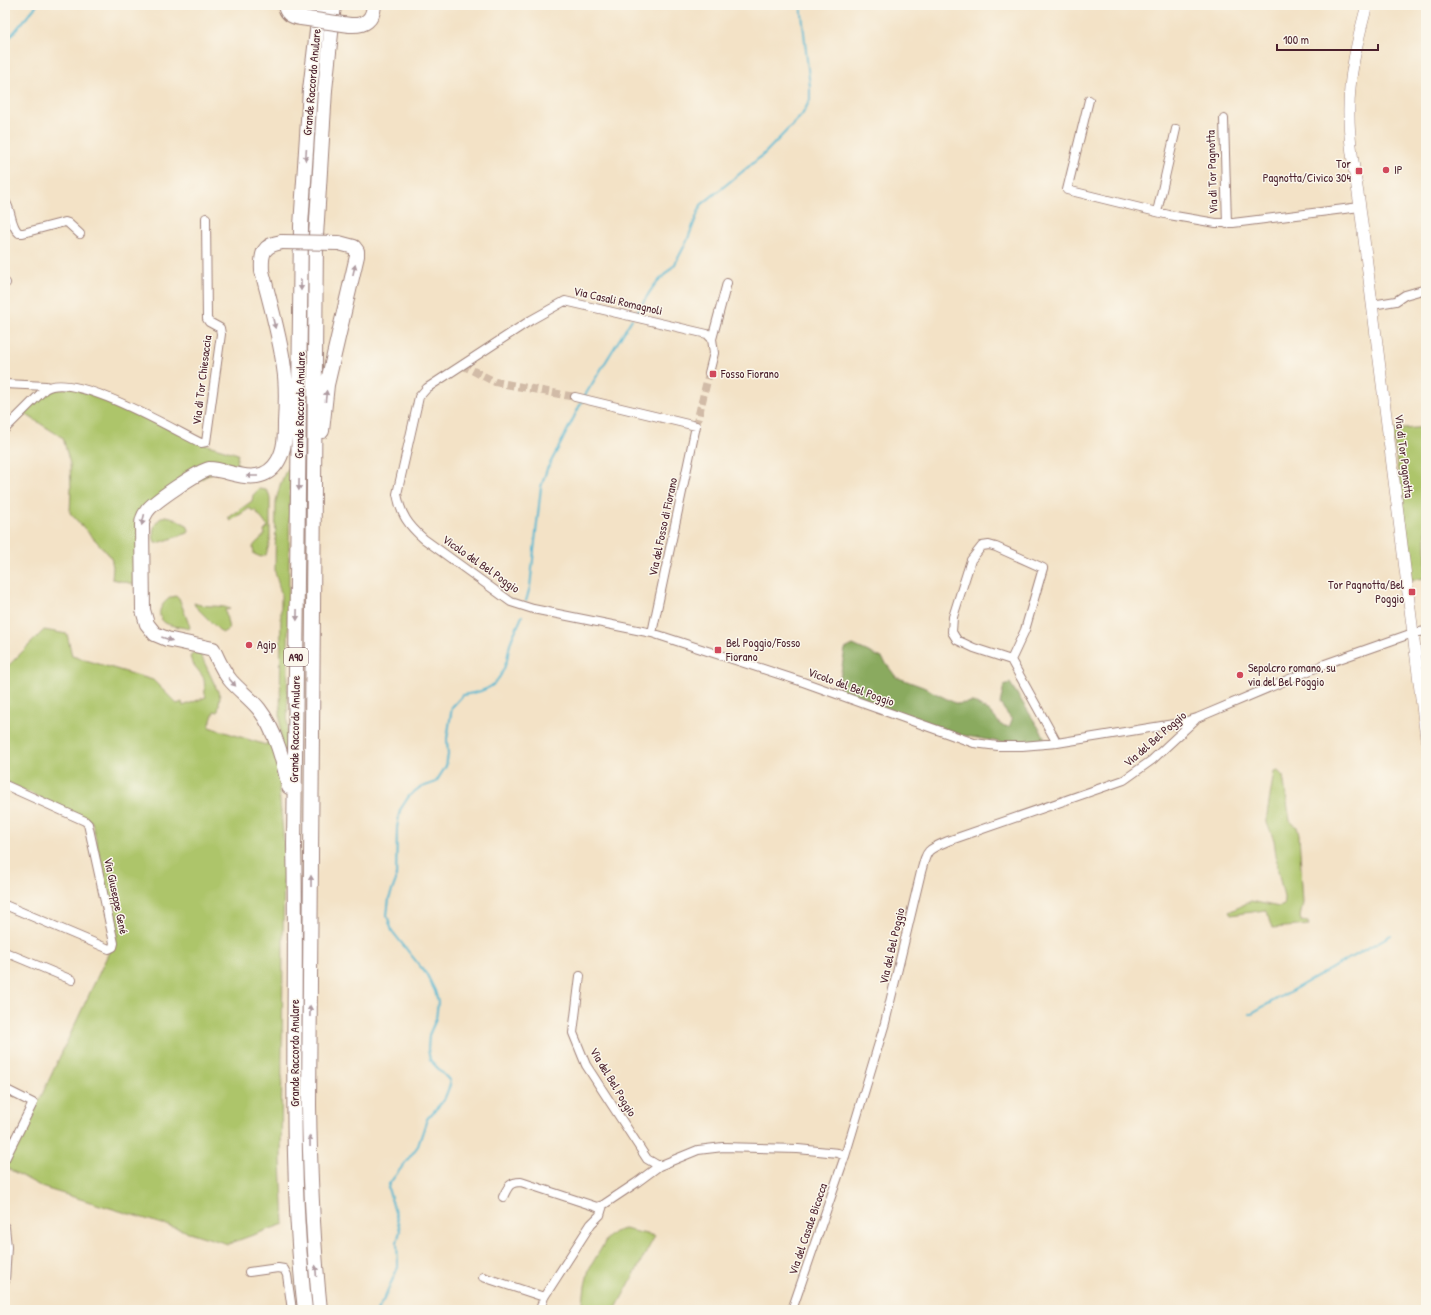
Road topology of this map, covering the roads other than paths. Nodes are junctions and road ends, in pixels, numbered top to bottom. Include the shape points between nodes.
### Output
1 (285, 5) edge
2 (320, 5) edge
3 (334, 5) edge
4 (374, 5) edge
5 (1367, 5) edge
6 (1089, 100) dead end
7 (1224, 119) dead end
8 (1176, 129) dead end
9 (5, 201) edge
10 (1360, 207) junction
11 (1157, 212) junction
12 (206, 218) dead end
13 (1227, 224) junction
14 (80, 234) dead end
15 (727, 283) dead end
16 (1426, 289) edge
17 (1372, 306) junction
18 (712, 339) junction
19 (462, 365) joint
20 (709, 373) tunnel mouth
21 (5, 384) edge
22 (48, 387) junction
23 (575, 397) tunnel mouth
24 (5, 429) edge
25 (314, 505) junction
26 (1426, 631) edge
27 (652, 633) junction
28 (1413, 633) junction
29 (1011, 660) junction
30 (1197, 718) junction
31 (1426, 738) edge
32 (1057, 743) junction
33 (5, 785) edge
34 (294, 845) junction
35 (5, 904) edge
36 (5, 952) edge
37 (580, 976) dead end
38 (72, 980) dead end
39 (5, 1090) edge
40 (845, 1156) junction
41 (5, 1159) edge
42 (659, 1166) junction
43 (503, 1197) dead end
44 (603, 1205) junction
45 (5, 1227) edge
46 (249, 1272) dead end
47 (483, 1277) dead end
48 (5, 1281) edge
49 (544, 1297) junction
50 (292, 1310) edge
51 (305, 1310) edge
52 (320, 1310) edge
53 (540, 1310) edge
54 (792, 1310) edge

1 - 4 highway, bridge via 290,15 301,18 359,25 368,22
2 -> 34 highway, Grande Raccordo Anulare / A90 via 310,90 301,226
3 - 25 highway, Grande Raccordo Anulare / A90 via 325,90 316,228
5 - 10 street, Via di Tor Pagnotta via 1355,54 1349,101 1350,137
6 - 11 street, Via di Tor Pagnotta via 1067,190
7 - 13 street, Via di Tor Pagnotta
8 - 11 street
9 - 14 street via 19,233 65,222
10 - 13 street, Via di Tor Pagnotta
10 - 17 street, Via di Tor Pagnotta
11 - 13 street, Via di Tor Pagnotta
12 - 22 street, Via di Tor Chiesaccia via 207,319 218,327 221,334 206,442 201,443 93,391 61,385
15 - 18 street
16 - 17 street via 1405,295 1396,301
17 - 28 street, Via di Tor Pagnotta
18 - 19 street, Via Casali Romagnoli via 707,334 565,301
18 - 20 street via 714,353
19 - 27 street, Vicolo del Bel Poggio via 418,397 397,494 399,506 411,527 511,602 533,609
21 - 22 street
22 - 24 street
23 - 27 street, Via del Fosso di Fiorano via 696,426
25 -> 34 highway, bridge via 328,385 357,251 354,247 339,243 282,242 272,244 265,249 262,256 262,271 284,370 285,433 280,457 268,472 257,477 205,470 144,514 142,603 145,620 152,631 167,639 213,649 230,680 259,710 277,742 285,768
52 -> 25 highway, Grande Raccordo Anulare / A90 via 311,1193 309,1105
26 - 28 street
27 - 32 street, Vicolo del Bel Poggio via 803,682 974,743 1022,746
28 - 30 street, Vicolo del Bel Poggio via 1325,664
28 - 31 street, Via di Tor Pagnotta
29 - 29 street via 957,640 952,632 953,617 971,560 982,546 996,547 1043,568 1026,630
29 - 32 street
30 - 32 street, Vicolo del Bel Poggio
30 - 40 street, Via del Bel Poggio via 1148,763 1124,780 948,841 927,852 884,1030
33 - 35 street, Via Giuseppe Gené via 88,824 113,947 108,949
34 - 51 highway, Grande Raccordo Anulare / A90 via 295,1161
36 - 38 street
37 - 42 street, Via del Bel Poggio via 573,1033 583,1059 647,1159
39 - 41 street via 33,1103
40 - 42 street via 798,1149 723,1147 698,1150
40 - 54 street, Via del Casale Bicocca
42 - 44 street
43 - 44 street via 509,1185 522,1182 597,1207
44 - 49 street via 600,1215 591,1224
45 - 48 street
46 - 50 street via 284,1269 288,1275
47 - 49 street
49 - 53 street

